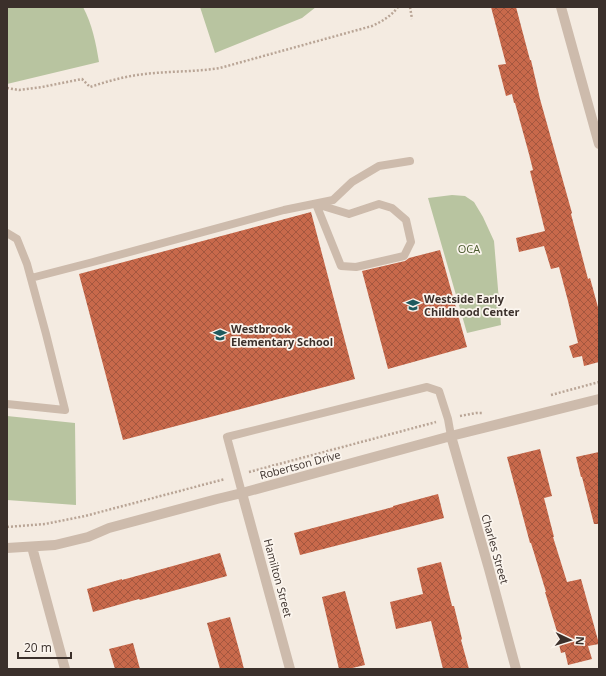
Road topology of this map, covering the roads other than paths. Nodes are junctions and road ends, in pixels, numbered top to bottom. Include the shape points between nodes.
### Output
1 (561, 7) edge
2 (599, 144) edge
3 (410, 161) dead end
4 (316, 204) junction
5 (7, 233) edge
6 (31, 278) junction
7 (599, 399) edge
8 (7, 404) edge
9 (451, 436) junction
10 (242, 493) junction
11 (32, 547) junction
12 (7, 548) edge
13 (65, 669) edge
14 (290, 669) edge
15 (516, 669) edge

1 - 2 street
3 - 4 lane via 379,166 352,182 332,200
4 - 4 lane via 341,266 356,267 404,256 411,242 406,220 392,208 379,204 349,214
4 - 6 lane via 284,210
5 - 6 lane via 17,239
6 - 8 lane via 65,410
7 - 9 street, Robertson Drive
9 - 10 street, Robertson Drive
9 - 10 lane via 439,391 427,387 227,437
9 - 15 street, Charles Street
10 - 11 street, Robertson Drive via 109,528 55,546
10 - 14 street, Hamilton Street
11 - 12 street, Robertson Drive
11 - 13 street

